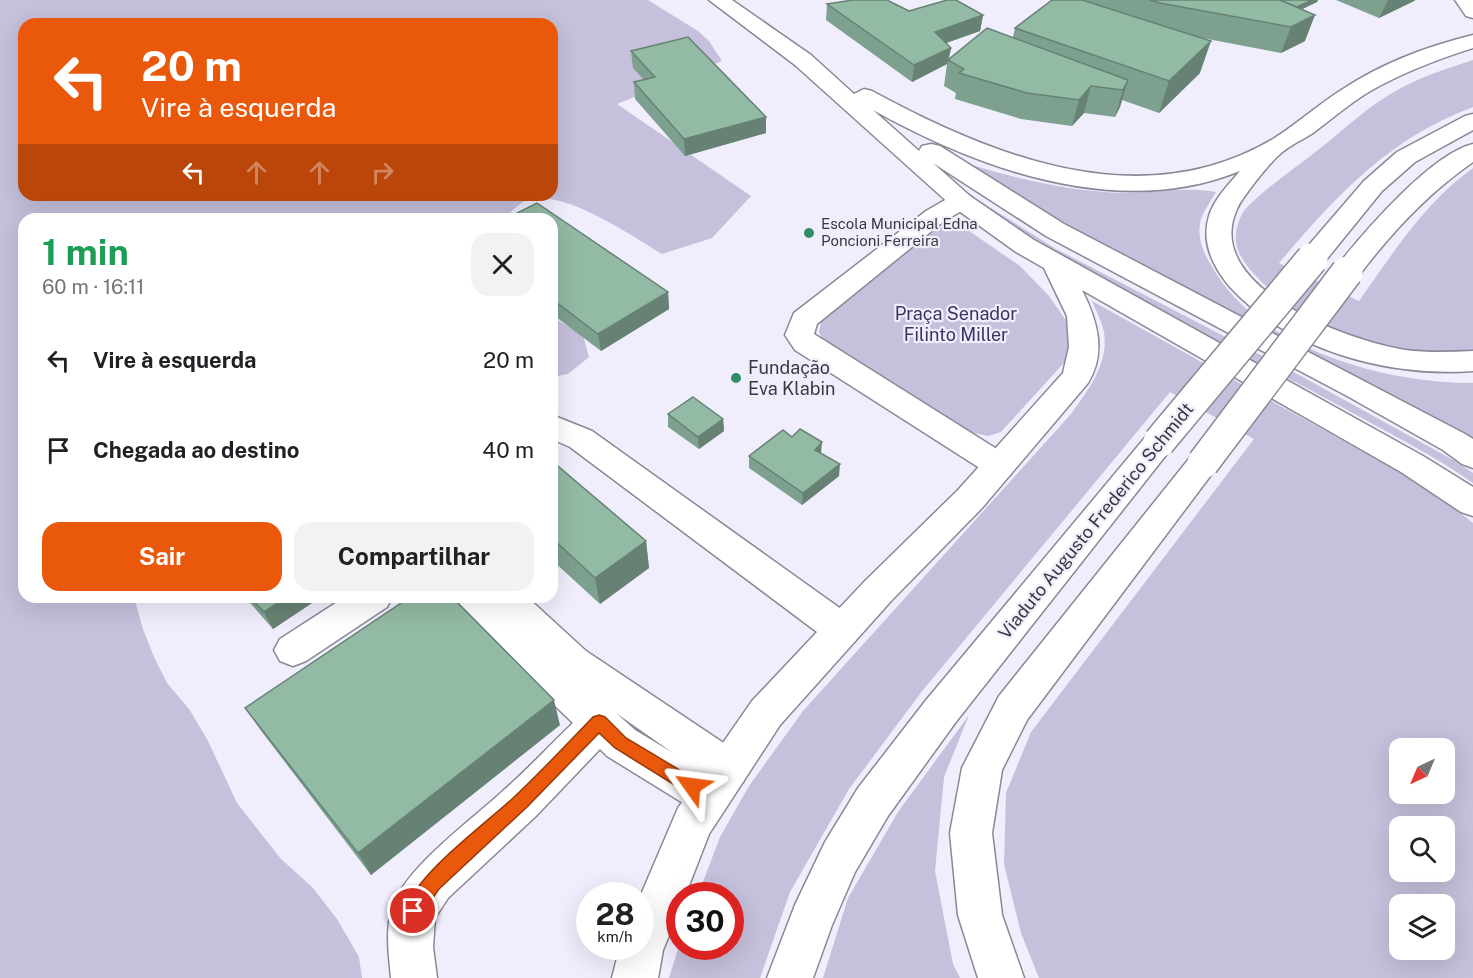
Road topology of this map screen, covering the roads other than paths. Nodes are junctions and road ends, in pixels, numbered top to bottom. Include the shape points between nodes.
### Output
1 (719, 0) edge
2 (1473, 41) edge
3 (813, 69) junction
4 (1473, 121) edge
5 (1271, 150) junction
6 (1473, 152) edge
7 (961, 201) junction
8 (1057, 266) junction
9 (1473, 361) edge
10 (558, 429) edge
11 (1473, 456) edge
12 (1000, 466) junction
13 (1473, 503) edge
14 (365, 603) edge
15 (472, 603) edge
16 (509, 603) edge
17 (842, 630) junction
18 (293, 650) dead end
19 (599, 723) junction
20 (719, 783) junction
21 (414, 978) edge
22 (635, 978) edge
23 (790, 978) edge
24 (1001, 978) edge

1 - 3 main road
2 - 5 main road via 1364,85
3 - 5 main road via 966,148 1057,176 1147,184 1208,174
3 - 7 main road
3 - 11 main road via 983,187 1055,230 1360,390
4 - 23 main road, Viaduto Augusto Frederico Schmidt, bridge via 1406,157 1373,186 942,711 873,802 840,857
5 - 9 main road via 1222,213 1219,241 1229,268 1260,302 1287,321 1345,346 1430,363
6 - 24 main road, bridge via 1410,198 1375,235 1013,708 982,768 971,833 980,915
7 - 8 main road
7 - 12 main road via 935,216 804,320 799,335
8 - 12 main road via 1081,316 1084,347 1077,376
8 - 13 main road via 1412,464
10 - 17 main road via 581,439
12 - 17 main road
14 - 18 main road
15 - 19 main road
16 - 20 main road via 573,662
17 - 20 main road via 766,713
19 - 20 main road via 621,743
19 - 21 main road via 433,883 413,911
20 - 22 main road via 693,822 641,950

